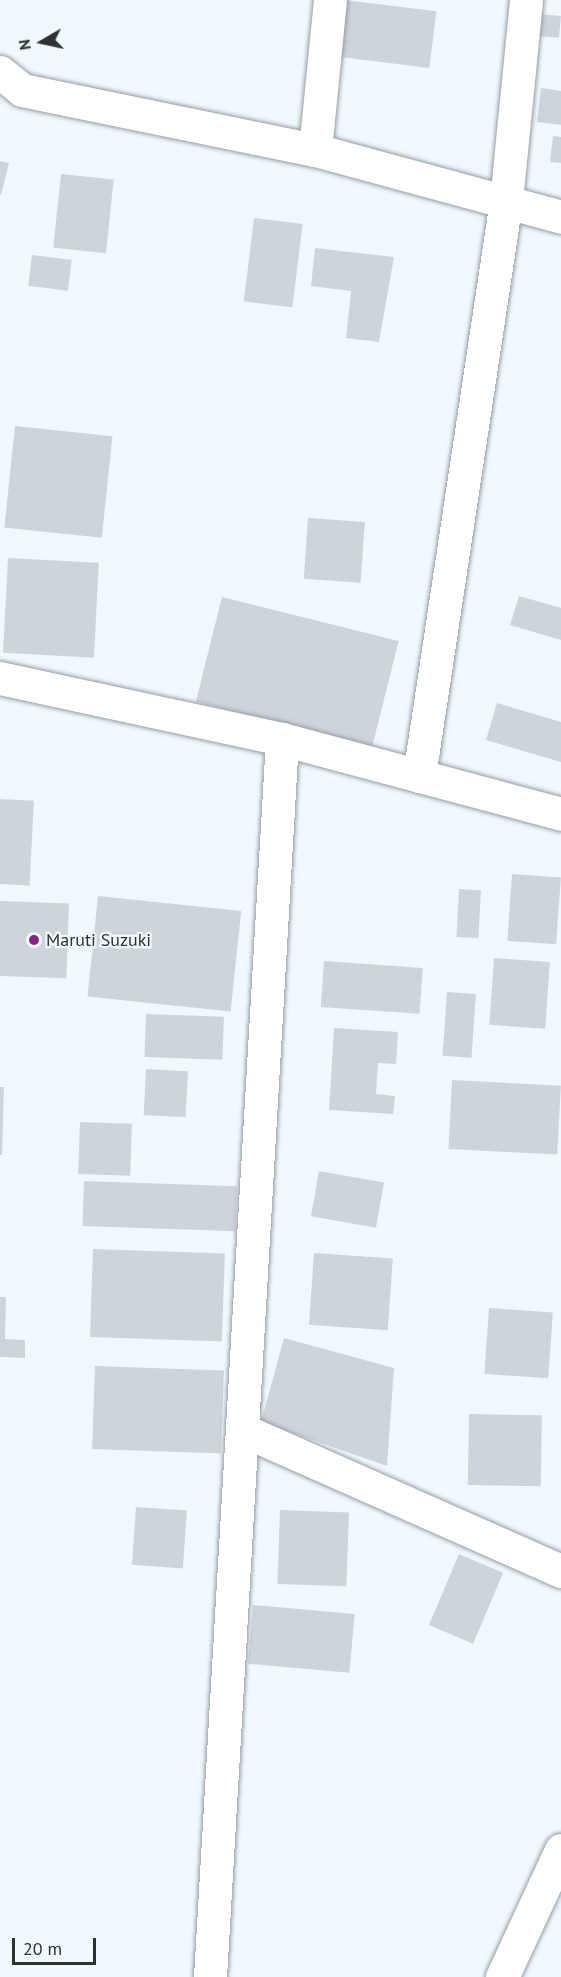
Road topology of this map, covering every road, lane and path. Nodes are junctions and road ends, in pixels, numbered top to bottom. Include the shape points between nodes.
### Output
1 (330, 0) edge
2 (526, 0) edge
3 (7, 86) edge
4 (315, 150) junction
5 (506, 201) junction
6 (561, 217) edge
7 (0, 678) edge
8 (282, 739) junction
9 (419, 776) junction
10 (561, 814) edge
11 (245, 1431) junction
12 (561, 1571) edge
13 (561, 1850) edge
14 (210, 1977) edge
15 (502, 1977) edge

1 - 4 street
2 - 5 street
3 - 4 street
4 - 5 street
5 - 6 street
5 - 9 street
7 - 8 street
8 - 9 street
8 - 11 street
9 - 10 street
11 - 12 street
11 - 14 street
13 - 15 street

